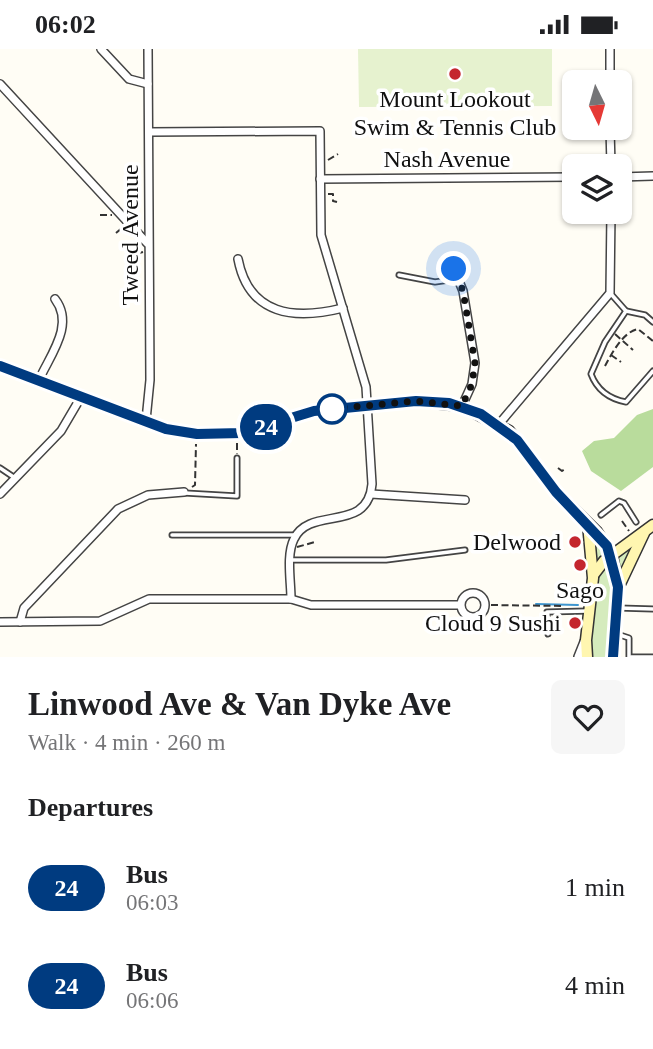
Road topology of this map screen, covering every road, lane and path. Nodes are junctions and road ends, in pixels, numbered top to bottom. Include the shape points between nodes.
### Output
1 (101, 49) edge
2 (148, 49) edge
3 (610, 49) edge
4 (610, 70) edge
5 (0, 84) edge
6 (148, 84) junction
7 (149, 132) junction
8 (338, 154) dead end
9 (320, 164) junction
10 (653, 176) edge
11 (562, 177) edge
12 (632, 177) edge
13 (320, 179) junction
14 (326, 194) dead end
15 (337, 202) dead end
16 (100, 215) dead end
17 (113, 215) dead end
18 (611, 224) edge
19 (124, 227) dead end
20 (116, 233) dead end
21 (147, 243) junction
22 (143, 252) dead end
23 (128, 256) dead end
24 (238, 259) dead end
25 (454, 269) dead end
26 (399, 275) dead end
27 (458, 278) junction
28 (610, 293) junction
29 (55, 299) dead end
30 (343, 308) junction
31 (626, 311) junction
32 (653, 322) edge
33 (615, 334) dead end
34 (623, 340) junction
35 (653, 341) edge
36 (633, 350) dead end
37 (611, 355) junction
38 (621, 362) dead end
39 (0, 366) edge
40 (605, 366) dead end
41 (653, 371) edge
42 (39, 380) junction
43 (81, 397) junction
44 (370, 405) junction
45 (462, 406) junction
46 (146, 421) junction
47 (499, 424) junction
48 (237, 443) dead end
49 (196, 444) dead end
50 (237, 458) joint
51 (558, 467) dead end
52 (0, 468) edge
53 (565, 469) dead end
54 (15, 478) junction
55 (192, 487) dead end
56 (184, 492) joint
57 (0, 494) edge
58 (371, 494) junction
59 (465, 500) dead end
60 (601, 515) dead end
61 (622, 521) dead end
62 (636, 521) dead end
63 (588, 524) junction
64 (653, 525) edge
65 (629, 531) dead end
66 (648, 533) edge
67 (172, 535) dead end
68 (296, 535) junction
69 (315, 542) dead end
70 (296, 547) dead end
71 (465, 550) dead end
72 (612, 555) junction
73 (291, 561) junction
74 (593, 578) junction
75 (618, 583) junction
76 (291, 599) junction
77 (460, 605) dead end
78 (491, 605) dead end
79 (570, 606) dead end
80 (617, 608) junction
81 (653, 609) edge
82 (589, 611) junction
83 (0, 622) edge
84 (20, 622) junction
85 (548, 634) dead end
86 (614, 634) junction
87 (585, 657) edge
88 (613, 657) edge
89 (630, 657) edge
90 (653, 657) edge

1 - 6 street via 129,79
2 - 6 street, Tweed Avenue
3 - 4 street
5 - 21 street
6 - 7 street, Tweed Avenue
7 - 9 street via 320,131
7 - 21 street, Tweed Avenue
8 - 9 path
9 - 13 street
10 - 12 street
11 - 13 street, Nash Avenue
13 - 30 street via 321,235
14 - 15 path via 333,194
16 - 17 path
18 - 28 street
19 - 20 path
21 - 46 street, Tweed Avenue via 150,380
22 - 23 path
24 - 30 street via 252,291 275,309 307,316
25 - 27 street
26 - 27 lane via 435,282
27 - 45 street via 475,363
28 - 31 lane
28 - 47 street
29 - 42 street via 63,317 62,330
30 - 44 street
31 - 32 lane
31 - 41 lane via 591,374 595,384 614,400 626,402
33 - 34 path
34 - 35 path via 638,329
34 - 36 path
34 - 37 path
37 - 38 path
37 - 40 path
39 - 42 main road
42 - 43 main road
43 - 46 main road
43 - 54 street via 61,431
44 - 45 main road via 433,401
44 - 46 main road via 300,414 261,429 231,434 187,434
44 - 58 street
45 - 47 main road
47 - 63 main road
48 - 50 path
49 - 55 path
50 - 56 lane via 237,496
51 - 53 path
52 - 54 lane
54 - 57 street
56 - 84 street via 148,495 118,509 24,608
58 - 59 street
58 - 68 street via 353,513 313,523
60 - 62 lane via 619,501
61 - 65 path
63 - 72 main road
63 - 74 main road
64 - 66 main road
66 - 72 main road
66 - 75 main road
67 - 68 lane
68 - 73 street
69 - 70 path
71 - 73 lane via 386,561
72 - 74 main road via 598,566
72 - 75 main road
73 - 76 street
74 - 75 main road via 607,572
74 - 82 main road
75 - 80 main road
76 - 77 street via 311,605
76 - 84 street via 149,599 100,621
78 - 79 path
80 - 81 lane
80 - 86 main road
82 - 85 lane via 547,612
82 - 87 main road
83 - 84 street
86 - 88 main road
86 - 89 lane via 629,638
89 - 90 lane

